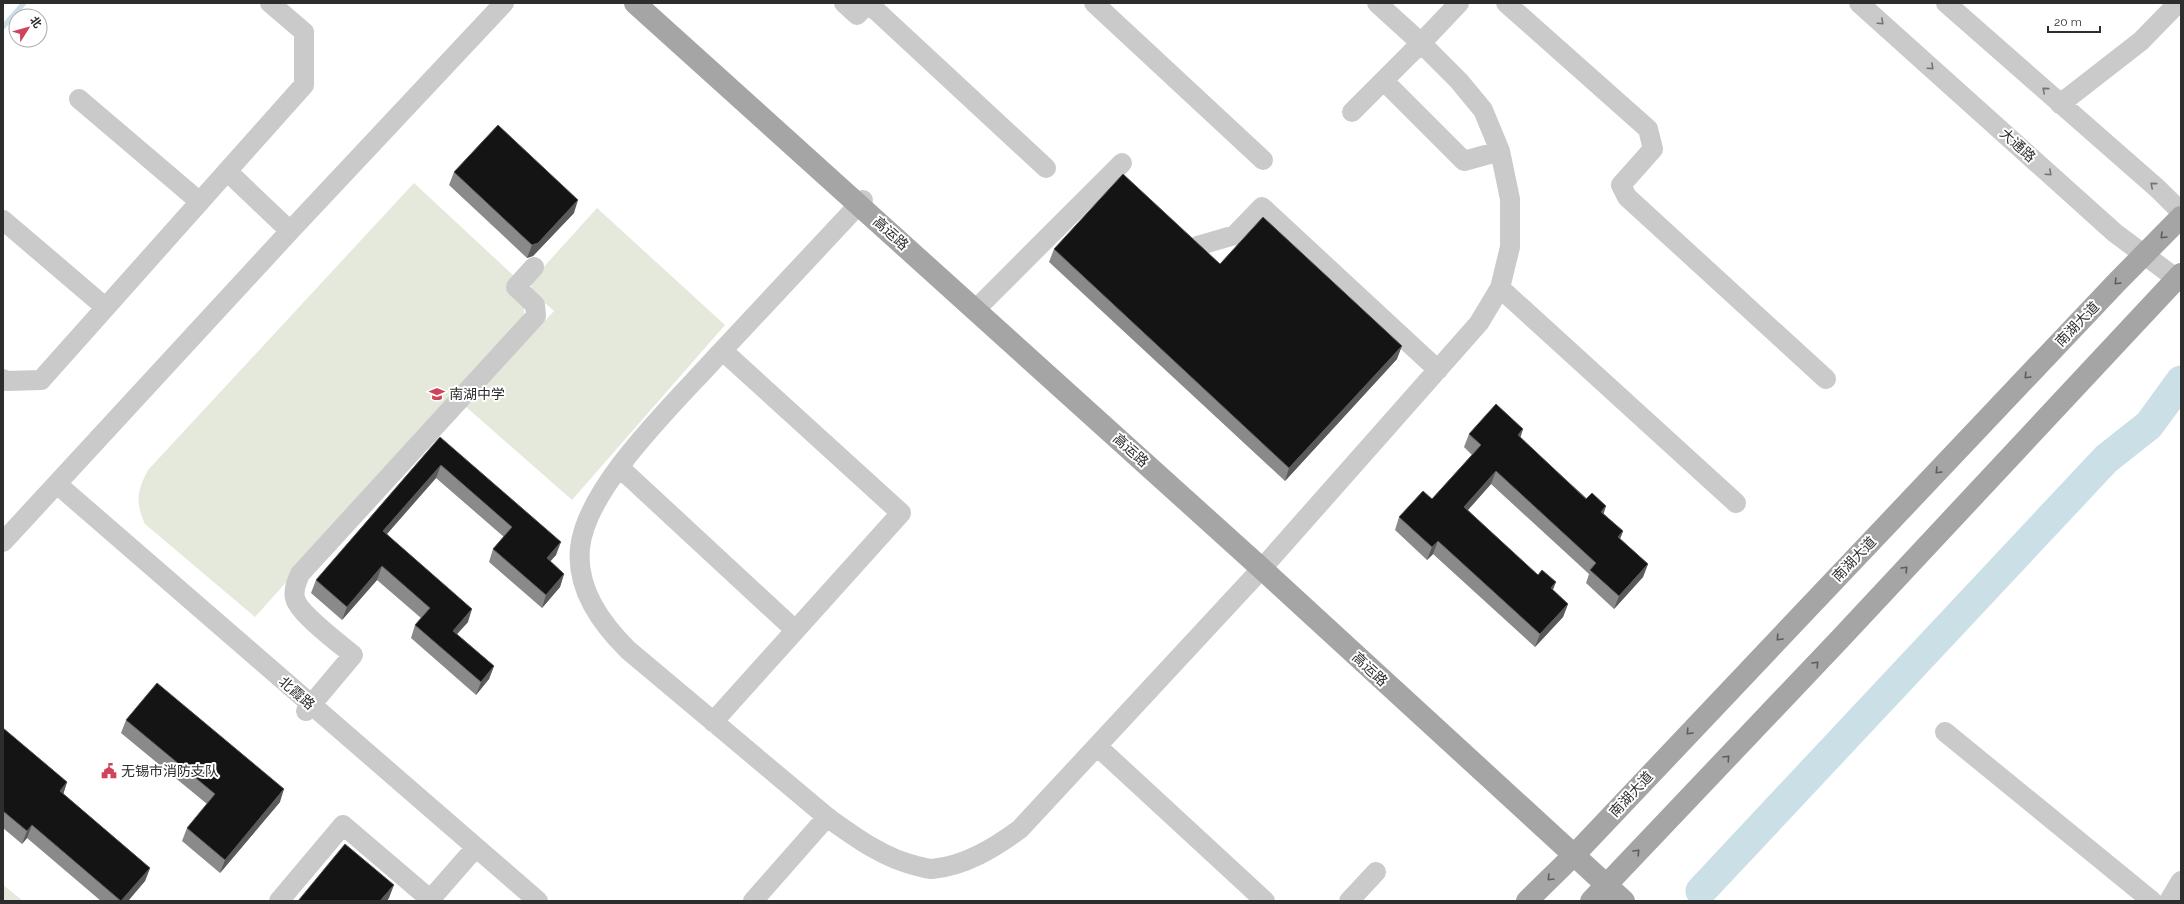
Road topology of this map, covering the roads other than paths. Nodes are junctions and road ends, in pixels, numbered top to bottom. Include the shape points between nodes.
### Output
1 (270, 3) edge
2 (489, 3) edge
3 (504, 3) edge
4 (635, 3) edge
5 (647, 3) edge
6 (844, 3) edge
7 (868, 3) edge
8 (1094, 3) edge
9 (1377, 3) edge
10 (1459, 3) edge
11 (1506, 3) edge
12 (1859, 3) edge
13 (1946, 3) edge
14 (2178, 3) edge
15 (1421, 43) junction
16 (1384, 81) junction
17 (79, 99) dead end
18 (2060, 104) junction
19 (1352, 112) dead end
20 (1500, 150) junction
21 (1263, 160) dead end
22 (1122, 163) dead end
23 (1046, 168) dead end
24 (227, 171) junction
25 (200, 202) junction
26 (861, 202) junction
27 (2181, 212) edge
28 (2181, 217) edge
29 (3, 220) edge
30 (287, 228) junction
31 (1197, 246) edge
32 (2144, 254) junction
33 (534, 268) dead end
34 (2179, 278) edge
35 (1500, 288) junction
36 (979, 306) junction
37 (105, 307) junction
38 (723, 351) junction
39 (1438, 370) junction
40 (3, 379) edge
41 (1826, 379) dead end
42 (618, 468) junction
43 (54, 487) junction
44 (1736, 503) dead end
45 (3, 527) edge
46 (3, 542) edge
47 (1263, 567) junction
48 (795, 630) junction
49 (308, 708) junction
50 (713, 722) junction
51 (1945, 732) dead end
52 (1097, 746) junction
53 (827, 817) junction
54 (1575, 853) junction
55 (470, 854) junction
56 (1376, 872) dead end
57 (2181, 881) edge
58 (1608, 883) junction
59 (430, 900) edge
60 (280, 901) edge
61 (525, 901) edge
62 (538, 901) edge
63 (753, 901) edge
64 (1265, 901) edge
65 (1349, 901) edge
66 (1527, 901) edge
67 (1591, 901) edge
68 (1624, 901) edge
69 (1633, 901) edge
70 (2152, 901) edge
71 (2169, 901) edge

1 - 24 street via 304,32 304,85
2 - 30 street
3 - 30 street
4 - 26 main road, 高运路
5 - 26 main road, 高运路
6 - 7 street via 857,15
7 - 23 street
8 - 21 street
9 - 15 street
10 - 15 street
11 - 41 street via 1648,129 1653,149 1621,185 1627,197
12 -> 32 street, 大通路 via 2115,233
18 -> 13 street
14 - 18 street via 2141,41
15 - 16 street
15 - 20 street via 1460,81 1483,110
16 - 19 street
16 - 20 street via 1464,161
17 - 25 street
27 -> 18 street
20 - 35 street via 1510,199 1510,247
22 - 36 street
24 - 25 street
24 - 30 street
25 - 37 street
26 - 36 main road, 高运路
26 - 38 street
26 - 47 main road, 高运路
28 -> 32 main road, 南湖大道
29 - 37 street
30 - 43 street
30 - 45 street
31 - 39 street via 1235,235 1262,207
32 - 34 street, 大通路
32 -> 54 main road, 南湖大道
33 - 49 street via 516,287 535,304 536,316 300,574 295,586 295,599 303,611 353,656
58 -> 34 main road
35 - 39 street via 1479,323
35 - 44 street
36 - 47 main road, 高运路
37 - 40 street via 41,380
38 - 42 street via 626,456
38 - 48 street via 901,513
39 - 47 street
42 - 48 street
42 - 50 street via 589,517 580,547 582,574 591,604 609,630 628,650
43 - 46 street
43 - 49 street, 北霞路
47 - 52 street
47 - 54 main road, 高运路
48 - 50 street
49 - 55 street, 北霞路
49 - 62 street, 北霞路
50 - 53 street
51 - 70 street
52 - 53 street via 1020,829 995,847 963,862 931,869 900,862 868,845
52 - 64 street
53 - 63 street
54 - 58 main road, 高运路
54 -> 66 main road, 南湖大道
55 - 59 street
55 - 61 street, 北霞路
56 - 65 street
57 - 71 street
58 - 67 main road
58 - 68 main road, 高运路
58 - 69 main road, 高运路
59 - 60 street via 343,825

